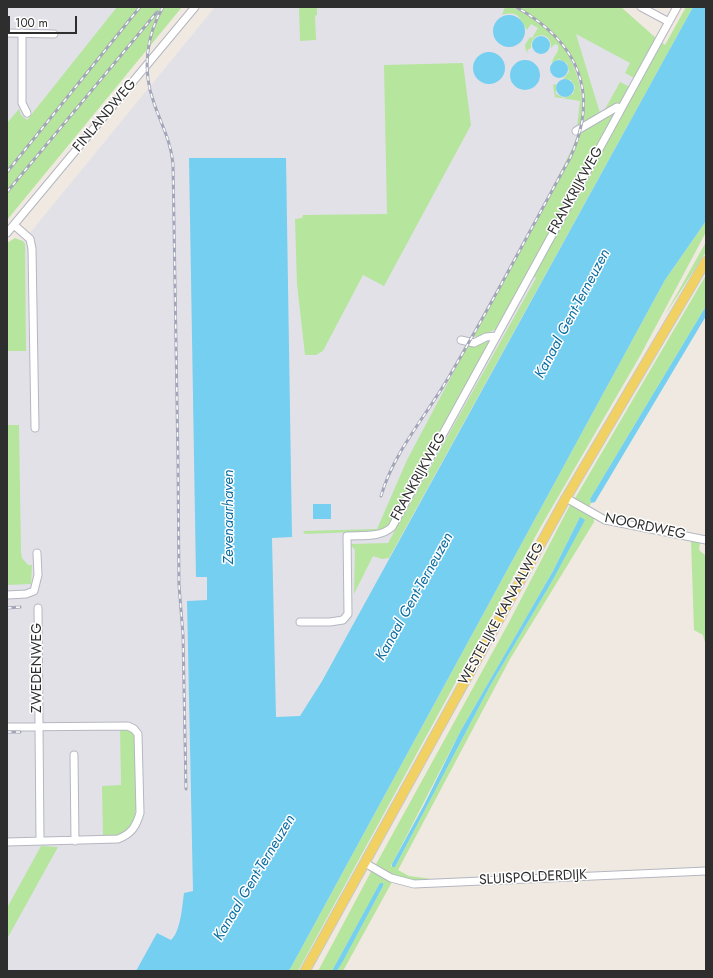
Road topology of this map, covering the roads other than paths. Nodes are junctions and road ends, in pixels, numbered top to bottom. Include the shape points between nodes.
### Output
1 (195, 7) edge
2 (641, 7) edge
3 (677, 7) edge
4 (669, 22) junction
5 (7, 33) edge
6 (22, 33) junction
7 (54, 34) dead end
8 (621, 108) junction
9 (27, 113) dead end
10 (576, 131) dead end
11 (14, 224) junction
12 (7, 233) edge
13 (706, 261) edge
14 (496, 336) junction
15 (460, 340) dead end
16 (35, 428) dead end
17 (566, 498) junction
18 (706, 540) edge
19 (37, 553) dead end
20 (7, 595) edge
21 (38, 608) dead end
22 (300, 622) dead end
23 (7, 727) edge
24 (39, 727) junction
25 (74, 755) dead end
26 (40, 841) junction
27 (75, 841) junction
28 (7, 842) edge
29 (365, 863) junction
30 (706, 871) edge
31 (305, 971) edge

1 - 11 street, FINLANDWEG
2 - 4 street
3 - 4 street, FRANKRIJKWEG
4 - 8 street, FRANKRIJKWEG
5 - 6 street
6 - 7 street
6 - 9 street via 22,103
8 - 10 street, FRANKRIJKWEG via 610,110
8 - 14 street, FRANKRIJKWEG
11 - 12 street, FINLANDWEG
11 - 16 street via 30,239 32,249
13 - 17 main road, WESTELIJKE KANAALWEG
14 - 15 street via 486,337 474,343
14 - 22 street, FRANKRIJKWEG via 392,527 378,534 347,536 348,614 343,620
17 - 18 street, NOORDWEG via 604,520
17 - 29 main road, WESTELIJKE KANAALWEG
19 - 20 street via 38,579 34,591
21 - 24 street, ZWEDENWEG
23 - 24 street, ZWEDENWEG
24 - 26 street, ZWEDENWEG
24 - 27 street via 128,726 138,734 140,813 137,824 126,836 118,839
25 - 27 street
26 - 27 street
26 - 28 street
29 - 30 street, SLUISPOLDERDIJK via 391,878 414,884
29 - 31 main road, WESTELIJKE KANAALWEG

